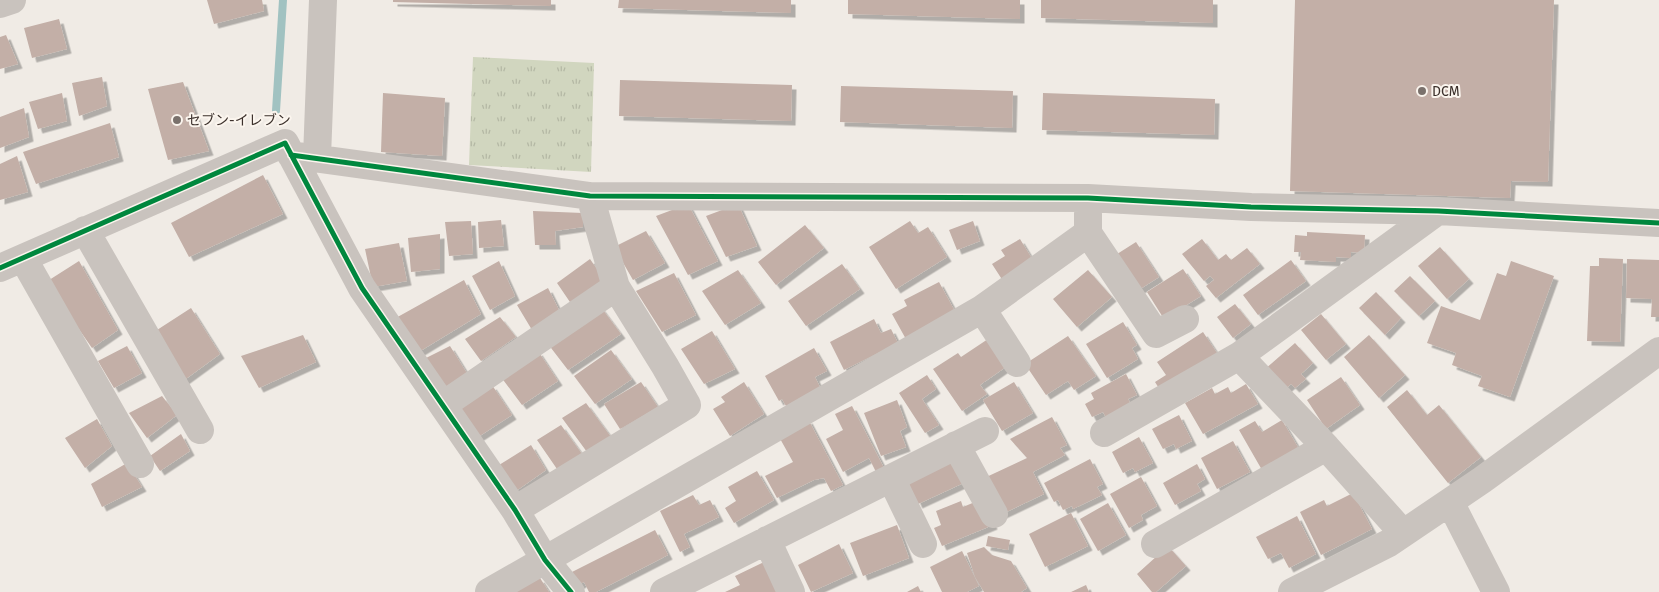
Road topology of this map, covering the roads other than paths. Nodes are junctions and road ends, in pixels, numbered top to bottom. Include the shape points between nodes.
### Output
1 (12, 0) edge
2 (323, 0) edge
3 (0, 4) edge
4 (304, 156) junction
5 (590, 196) junction
6 (1088, 198) junction
7 (1438, 211) junction
8 (1659, 223) edge
9 (85, 230) junction
10 (1088, 233) junction
11 (11, 263) edge
12 (616, 287) junction
13 (982, 308) junction
14 (1185, 319) dead end
15 (1659, 351) edge
16 (1239, 356) junction
17 (1017, 363) dead end
18 (443, 405) junction
19 (200, 430) dead end
20 (985, 431) dead end
21 (1104, 433) dead end
22 (956, 445) junction
23 (1326, 447) junction
24 (140, 464) dead end
25 (891, 478) junction
26 (1450, 502) junction
27 (515, 510) junction
28 (994, 514) dead end
29 (1403, 533) junction
30 (767, 540) junction
31 (923, 544) dead end
32 (1155, 544) dead end
33 (545, 560) junction
34 (705, 583) edge
35 (489, 592) edge
36 (572, 592) edge
37 (664, 592) edge
38 (791, 592) edge
39 (1292, 592) edge
40 (1496, 592) edge

1 - 3 street
2 - 4 street
4 - 5 street
4 - 9 street via 285,144
4 - 18 street via 362,288
5 - 6 street
5 - 12 street
6 - 7 street via 1251,207
6 - 10 street
7 - 8 street
7 - 16 street
9 - 11 street
9 - 19 street
10 - 13 street
10 - 14 street via 1156,334
11 - 24 street
12 - 18 street
12 - 27 street via 687,405
13 - 17 street
13 - 33 street
15 - 26 street
16 - 21 street
16 - 23 street
18 - 27 street
20 - 22 street
22 - 25 street
22 - 28 street
23 - 29 street
23 - 32 street
25 - 30 street
25 - 31 street
26 - 29 street
26 - 40 street
27 - 33 street
29 - 39 street
30 - 34 street
30 - 38 street
33 - 35 street
33 - 36 street
34 - 37 street

